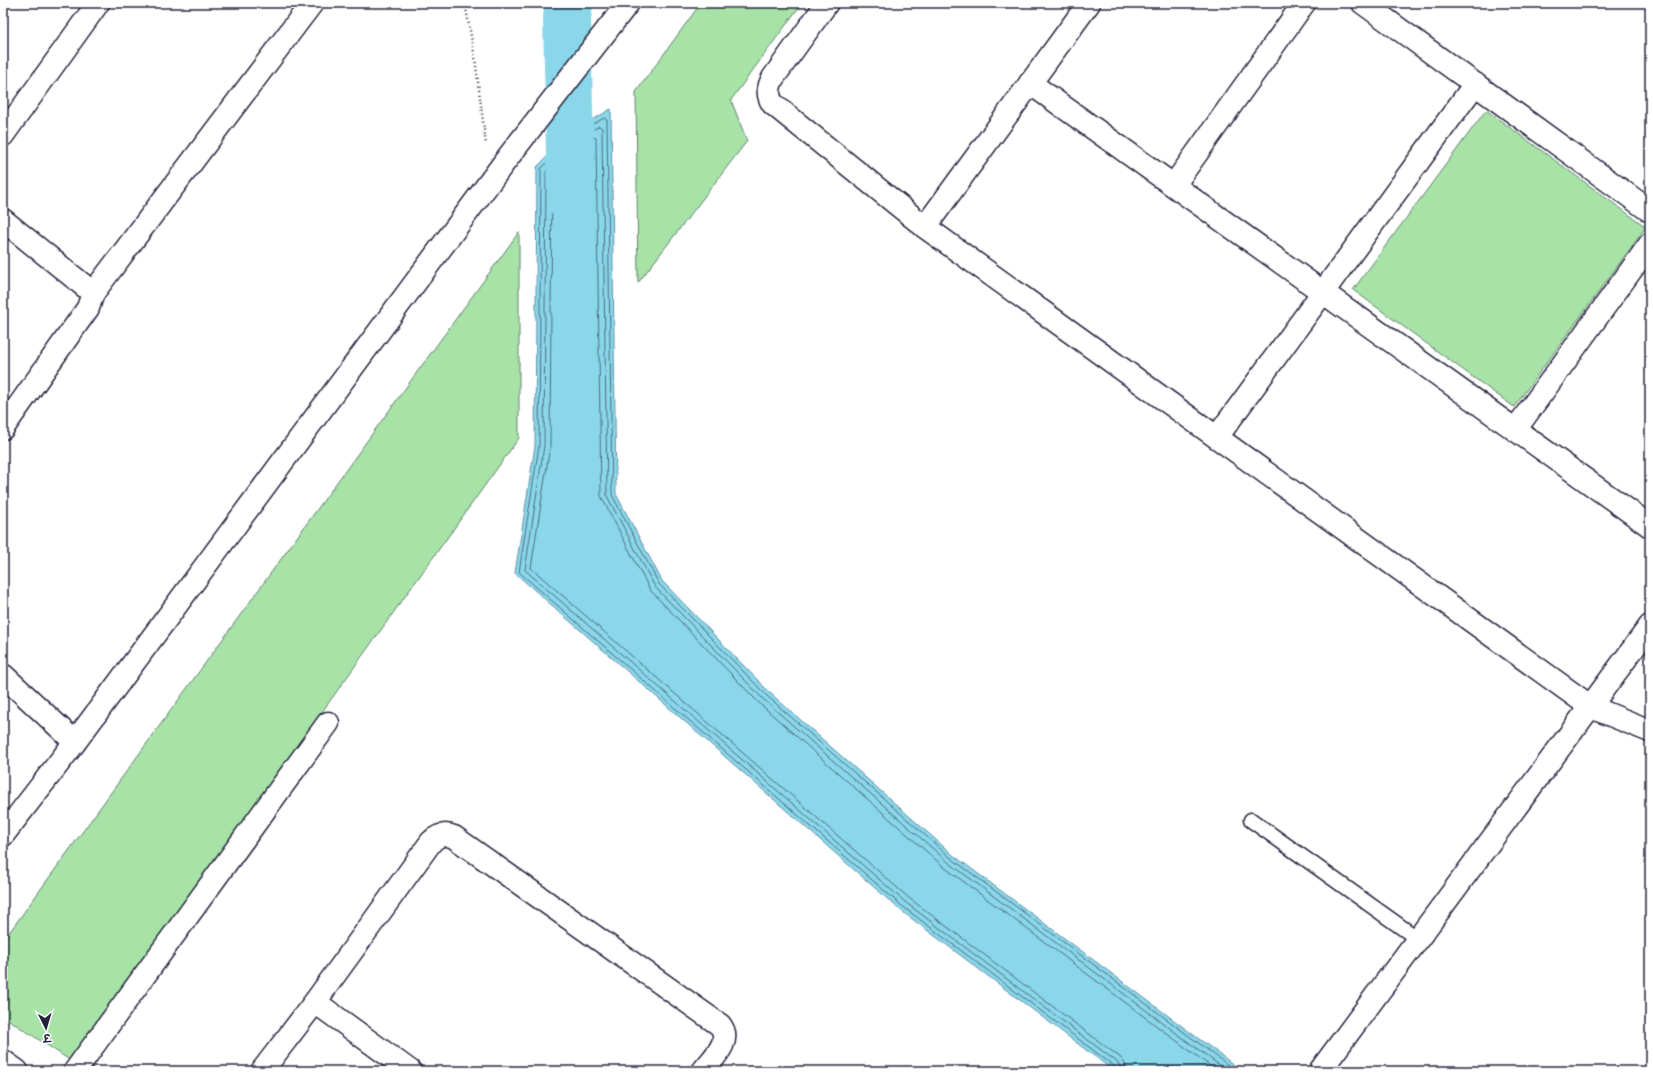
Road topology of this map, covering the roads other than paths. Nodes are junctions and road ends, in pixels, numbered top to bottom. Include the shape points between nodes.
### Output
1 (98, 3) edge
2 (312, 3) edge
3 (628, 3) edge
4 (827, 3) edge
5 (1089, 3) edge
6 (1304, 3) edge
7 (1363, 3) edge
8 (1030, 83) junction
9 (1475, 84) junction
10 (3, 135) edge
11 (1174, 185) junction
12 (1650, 211) edge
13 (3, 220) edge
14 (925, 227) junction
15 (1650, 244) edge
16 (1323, 292) junction
17 (93, 293) junction
18 (3, 428) edge
19 (1516, 430) junction
20 (1217, 437) junction
21 (1650, 526) edge
22 (1650, 626) edge
23 (3, 675) edge
24 (1590, 707) junction
25 (328, 724) dead end
26 (1650, 730) edge
27 (75, 742) junction
28 (1251, 820) dead end
29 (3, 835) edge
30 (1418, 939) junction
31 (314, 1002) junction
32 (75, 1071) edge
33 (262, 1071) edge
34 (410, 1071) edge
35 (703, 1071) edge
36 (1320, 1071) edge

1 - 10 street
2 - 17 street
3 - 27 street via 509,156
4 - 14 street via 773,78 769,86 770,100
5 - 8 street
6 - 11 street
7 - 9 street
8 - 11 street
8 - 14 street
9 - 12 street
9 - 16 street
11 - 16 street
13 - 17 street
14 - 20 street
15 - 19 street
16 - 19 street
16 - 20 street
17 - 18 street via 88,308
19 - 21 street
20 - 24 street
22 - 24 street
23 - 27 street
24 - 26 street
24 - 30 street
25 - 32 street
27 - 29 street
28 - 30 lane
30 - 36 street
31 - 33 street
31 - 34 street
31 - 35 street via 432,842 441,835 450,835 720,1024 725,1035 724,1042

